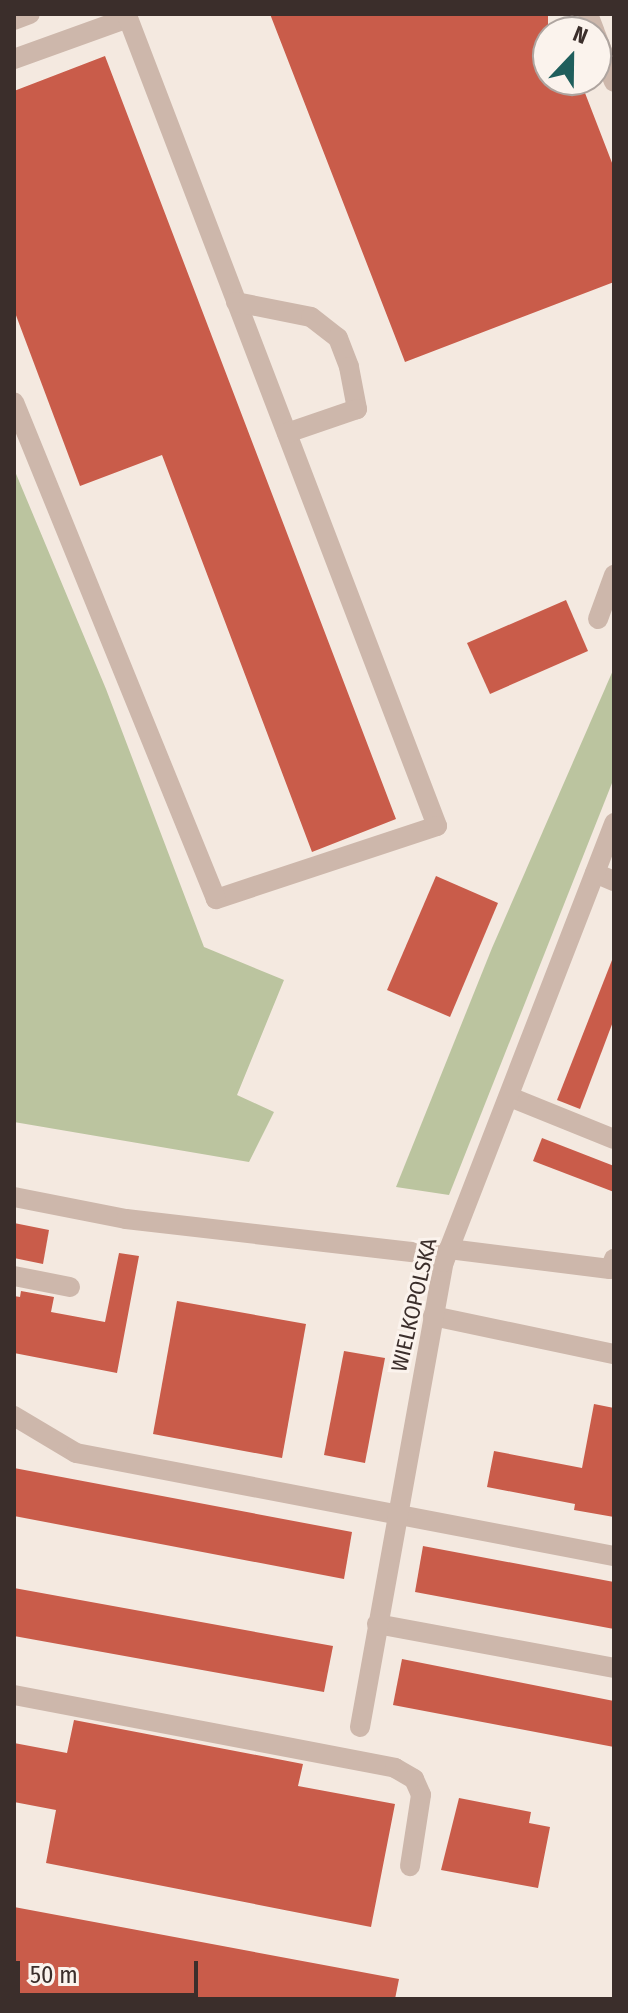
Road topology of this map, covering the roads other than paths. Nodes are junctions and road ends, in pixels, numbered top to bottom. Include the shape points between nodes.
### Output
1 (30, 14) edge
2 (14, 20) edge
3 (14, 59) edge
4 (236, 302) junction
5 (14, 402) edge
6 (287, 433) junction
7 (614, 575) edge
8 (598, 619) dead end
9 (614, 823) edge
10 (604, 877) edge
11 (510, 1097) junction
12 (614, 1139) edge
13 (14, 1197) edge
14 (448, 1252) junction
15 (614, 1259) edge
16 (14, 1276) edge
17 (70, 1287) dead end
18 (433, 1316) junction
19 (614, 1354) edge
20 (14, 1416) edge
21 (397, 1512) junction
22 (614, 1556) edge
23 (377, 1624) junction
24 (614, 1668) edge
25 (14, 1695) edge
26 (360, 1727) dead end
27 (410, 1866) dead end

1 - 2 street
3 - 4 street via 128,18
4 - 6 street
4 - 6 street via 311,317 338,338 357,409
5 - 6 street via 216,899 437,826
7 - 8 street
9 - 10 street, WIELKOPOLSKA
10 - 11 street, WIELKOPOLSKA
11 - 12 street
11 - 14 street, WIELKOPOLSKA
13 - 14 street via 126,1219
14 - 15 street via 610,1269
14 - 18 street, WIELKOPOLSKA
16 - 17 street
18 - 19 street
18 - 21 street, WIELKOPOLSKA
20 - 21 street via 76,1453
21 - 22 street
21 - 23 street, WIELKOPOLSKA
23 - 24 street
23 - 26 street, WIELKOPOLSKA
25 - 27 street via 395,1768 414,1779 421,1795

